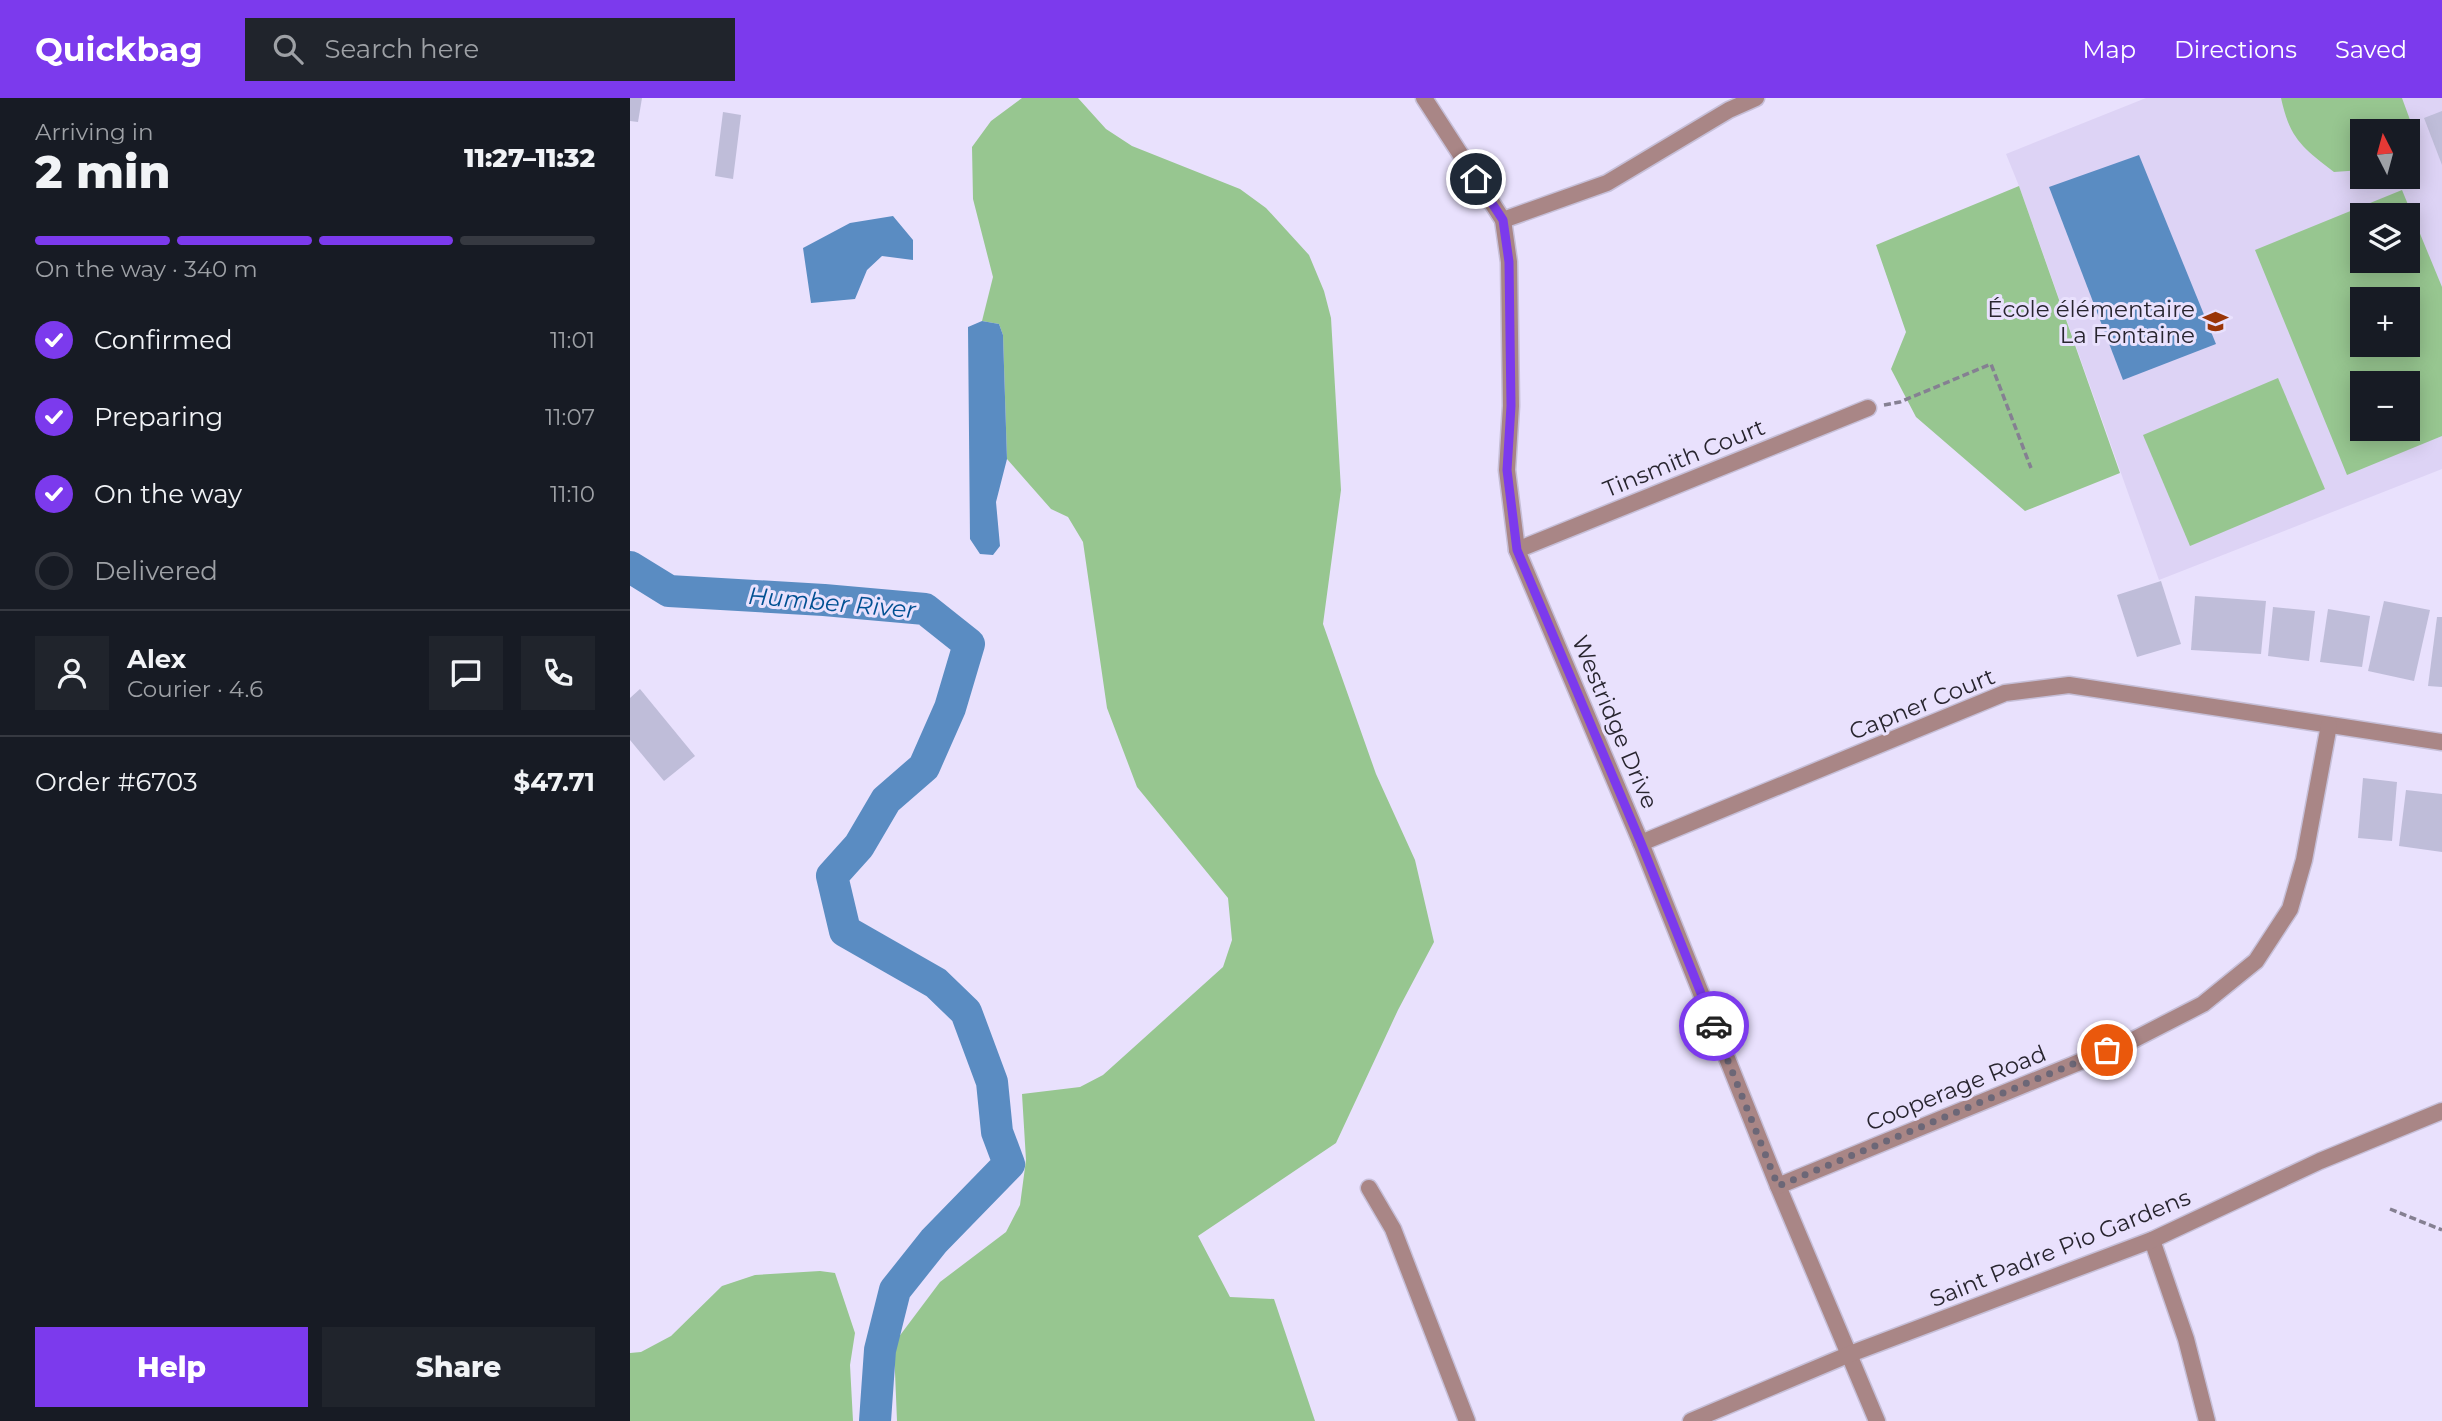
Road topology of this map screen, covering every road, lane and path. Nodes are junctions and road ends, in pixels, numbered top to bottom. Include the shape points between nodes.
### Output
1 (1423, 98) edge
2 (1756, 98) edge
3 (1503, 220) junction
4 (1868, 408) joint
5 (2031, 468) dead end
6 (1517, 550) junction
7 (2329, 725) junction
8 (2442, 742) edge
9 (1641, 843) junction
10 (2442, 1111) edge
11 (1778, 1186) junction
12 (1369, 1188) dead end
13 (2390, 1209) dead end
14 (2442, 1230) edge
15 (2152, 1240) junction
16 (1850, 1354) junction
17 (1467, 1421) edge
18 (1691, 1421) edge
19 (1877, 1421) edge
20 (2207, 1421) edge

1 - 3 street, Westridge Drive
2 - 3 street via 1607,183
3 - 6 street, Westridge Drive via 1509,275 1507,470
4 - 5 path via 1900,402 1991,364
4 - 6 street, Tinsmith Court
6 - 9 street, Westridge Drive
7 - 8 street, Capner Court
7 - 9 street, Capner Court via 2069,685 2005,693
7 - 11 street, Cooperage Road via 2304,860 2290,909 2256,961 2203,1004 2133,1040
9 - 11 street, Westridge Drive
10 - 15 street, Saint Padre Pio Gardens via 2320,1161
11 - 16 street, Westridge Drive
12 - 17 street via 1392,1229
13 - 14 path
15 - 16 street, Saint Padre Pio Gardens
15 - 20 street via 2186,1339
16 - 18 street, Saint Padre Pio Gardens
16 - 19 street, Westridge Drive

